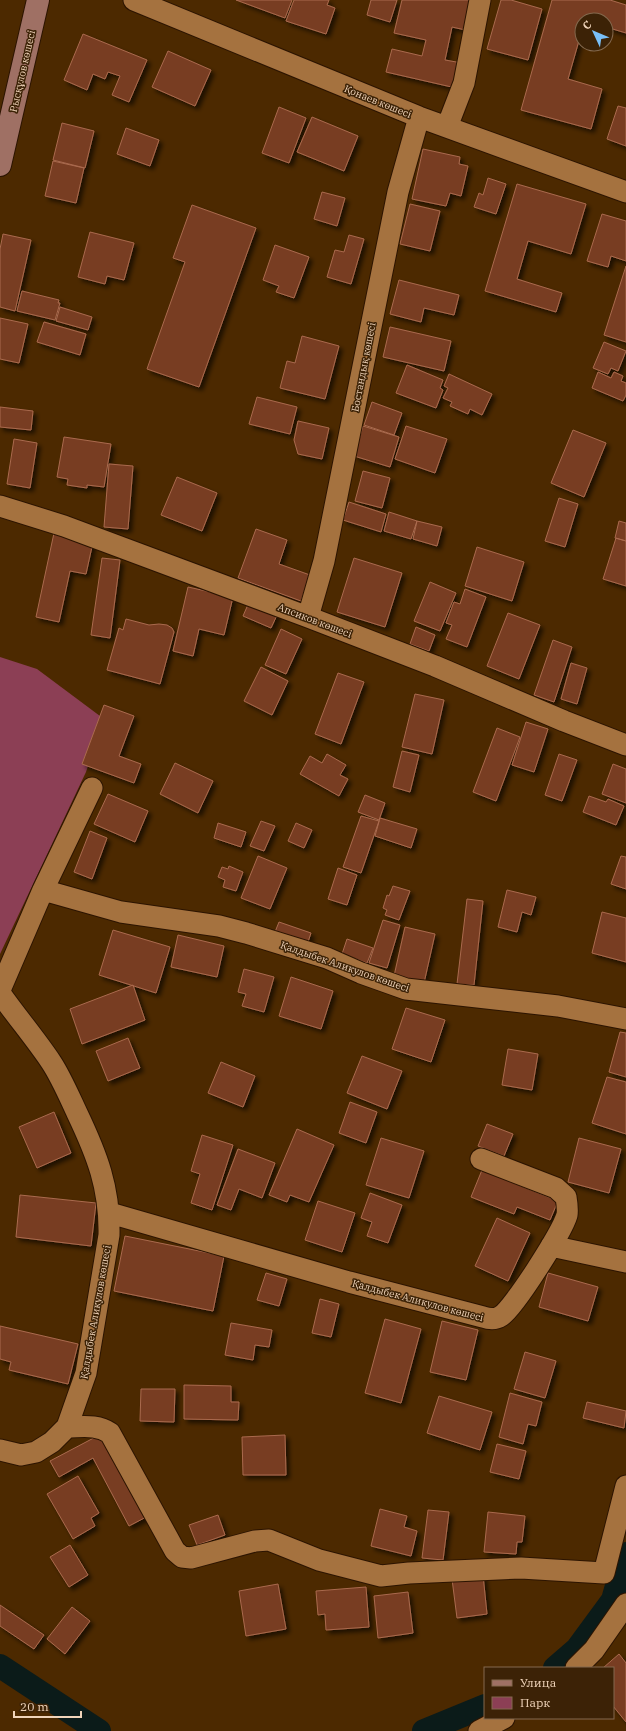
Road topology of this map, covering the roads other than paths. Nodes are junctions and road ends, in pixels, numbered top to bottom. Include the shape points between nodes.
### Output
1 (38, 0) edge
2 (134, 0) edge
3 (480, 0) edge
4 (419, 117) junction
5 (447, 127) junction
6 (0, 165) edge
7 (626, 192) edge
8 (0, 506) edge
9 (308, 617) junction
10 (626, 745) edge
11 (92, 788) dead end
12 (44, 890) junction
13 (0, 992) edge
14 (626, 1019) edge
15 (481, 1159) dead end
16 (110, 1213) junction
17 (550, 1246) junction
18 (626, 1262) edge
19 (67, 1427) junction
20 (0, 1450) edge
21 (626, 1486) edge
22 (626, 1604) edge
23 (577, 1667) edge
24 (502, 1719) edge
25 (479, 1731) edge

1 - 6 main road, Рысқұлов көшесі
2 - 4 street, Қонаев көшесі
3 - 5 street via 464,83
4 - 5 street, Қонаев көшесі
4 - 9 street, Бостандық көшесі via 398,192 324,561
5 - 7 street, Қонаев көшесі
8 - 9 street, Апсиков көшесі via 64,526
9 - 10 street, Апсиков көшесі
11 - 12 street, Қалдыбек Аликулов көшесі
12 - 13 street, Қалдыбек Аликулов көшесі
12 - 14 street, Қалдыбек Аликулов көшесі via 121,912 219,926 246,933 327,958 406,989 558,1006
13 - 16 street, Қалдыбек Аликулов көшесі via 51,1062 71,1099 104,1177
15 - 17 street, Қалдыбек Аликулов көшесі via 556,1188 566,1197 566,1217
16 - 17 street, Қалдыбек Аликулов көшесі via 349,1282 490,1319 501,1316 509,1309
16 - 19 street, Қалдыбек Аликулов көшесі via 109,1235 86,1373
17 - 18 street
19 - 20 street, Қалдыбек Аликулов көшесі via 52,1442 36,1452 21,1455
19 - 21 street via 103,1428 110,1432 175,1551 182,1557 191,1558 254,1541 269,1540 319,1560 381,1576 522,1568 604,1573
22 - 23 street via 594,1650
24 - 25 street

